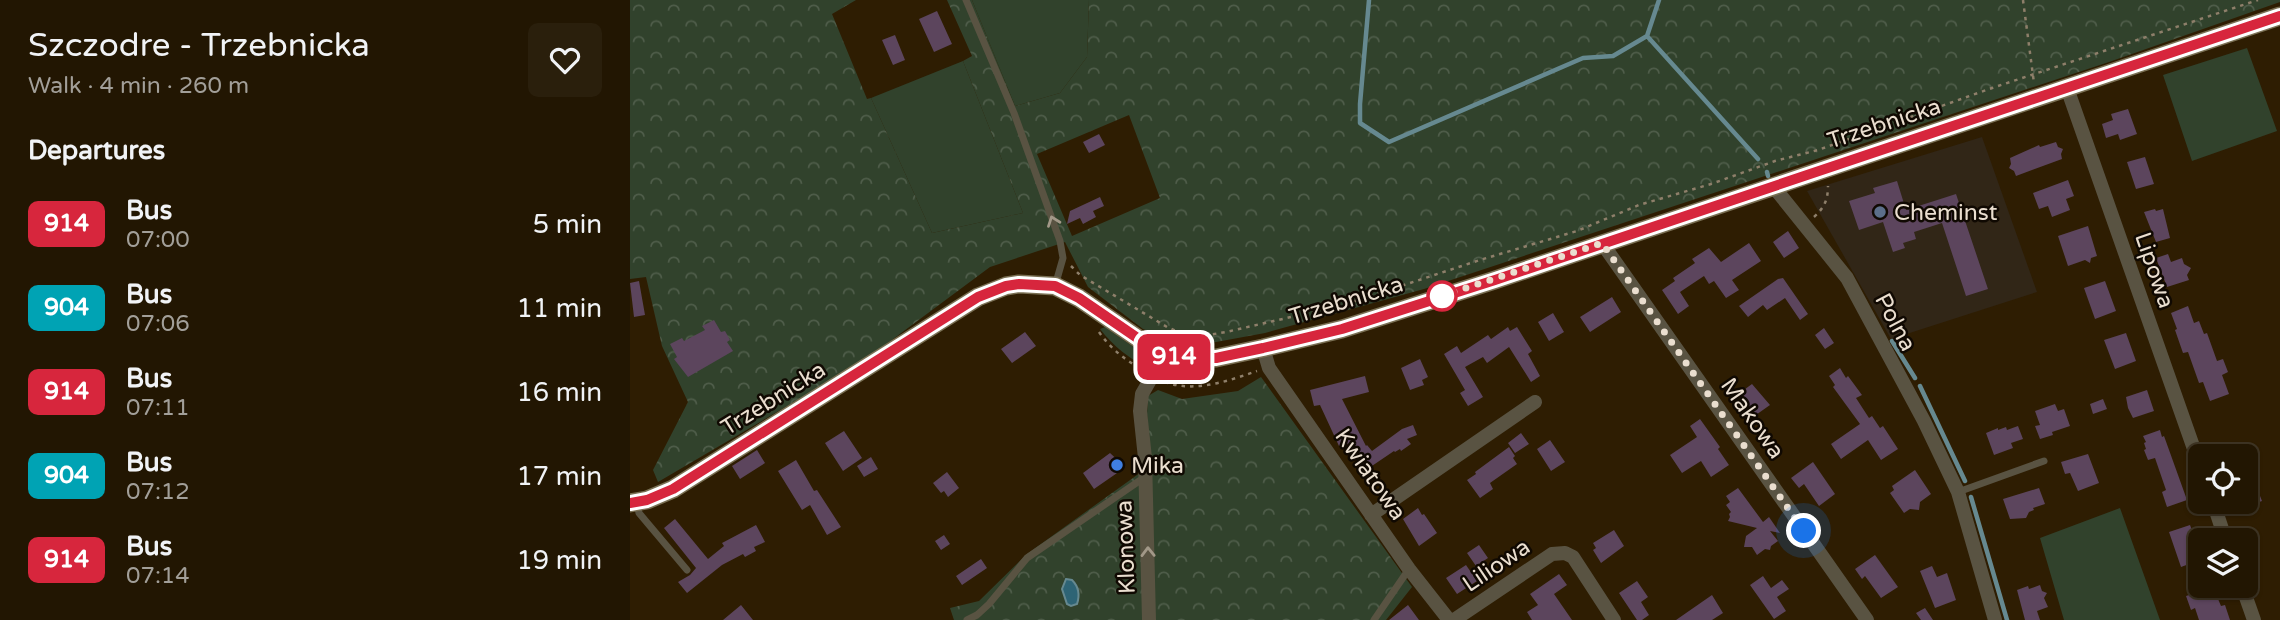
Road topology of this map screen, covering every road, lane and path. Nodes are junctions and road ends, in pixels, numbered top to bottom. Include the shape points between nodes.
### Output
1 (966, 0) edge
2 (2023, 0) edge
3 (2258, 0) edge
4 (2280, 16) edge
5 (2032, 76) junction
6 (2067, 88) junction
7 (2037, 98) junction
8 (1818, 150) junction
9 (1825, 168) junction
10 (1773, 186) junction
11 (1804, 224) junction
12 (1602, 243) junction
13 (1067, 264) dead end
14 (1055, 286) junction
15 (1095, 327) dead end
16 (1263, 348) junction
17 (1165, 354) junction
18 (1269, 368) junction
19 (1152, 375) junction
20 (1535, 402) dead end
21 (2192, 444) edge
22 (2044, 461) dead end
23 (1145, 477) junction
24 (1958, 492) junction
25 (633, 503) edge
26 (1371, 515) junction
27 (1409, 569) junction
28 (687, 570) dead end
29 (2247, 598) edge
30 (967, 620) edge
31 (1149, 620) edge
32 (1374, 620) edge
33 (1452, 620) edge
34 (1614, 620) edge
35 (1867, 620) edge
36 (1995, 620) edge
37 (2255, 620) edge

14 -> 1 lane via 1063,258 1060,241 1014,113
2 - 5 path
3 - 5 path
4 - 6 street, Trzebnicka
5 - 7 path
5 - 8 path
6 - 7 street, Trzebnicka
6 - 21 street, Lipowa
7 - 9 street, Trzebnicka
8 - 9 path
8 - 13 path via 1639,205 1577,231 1362,300 1208,335 1183,334 1167,327
9 - 10 street, Trzebnicka
9 - 11 path via 1828,195 1820,211
10 - 11 street, Polna
10 - 12 street, Trzebnicka
11 - 24 street, Polna via 1847,278
12 - 16 street, Trzebnicka via 1367,321
12 - 35 street, Makowa
14 - 17 street, Trzebnicka
14 - 25 street, Trzebnicka via 1019,284 978,297 673,489
15 - 19 path via 1128,362
16 - 17 street, Trzebnicka via 1202,359
16 - 18 street, Kwiatowa
17 - 19 street, Klonowa
18 - 19 path via 1205,386 1179,386
18 - 26 street, Kwiatowa
19 - 23 street, Klonowa via 1140,411
20 - 26 street
22 - 24 lane
23 - 30 lane via 1027,558 989,604
31 -> 23 street, Klonowa
24 - 36 street, Polna
25 - 28 lane
26 - 27 street, Kwiatowa
27 - 32 lane
27 - 33 street, Kwiatowa
29 - 37 street
33 - 34 street, Liliowa via 1552,554 1565,553 1573,557

